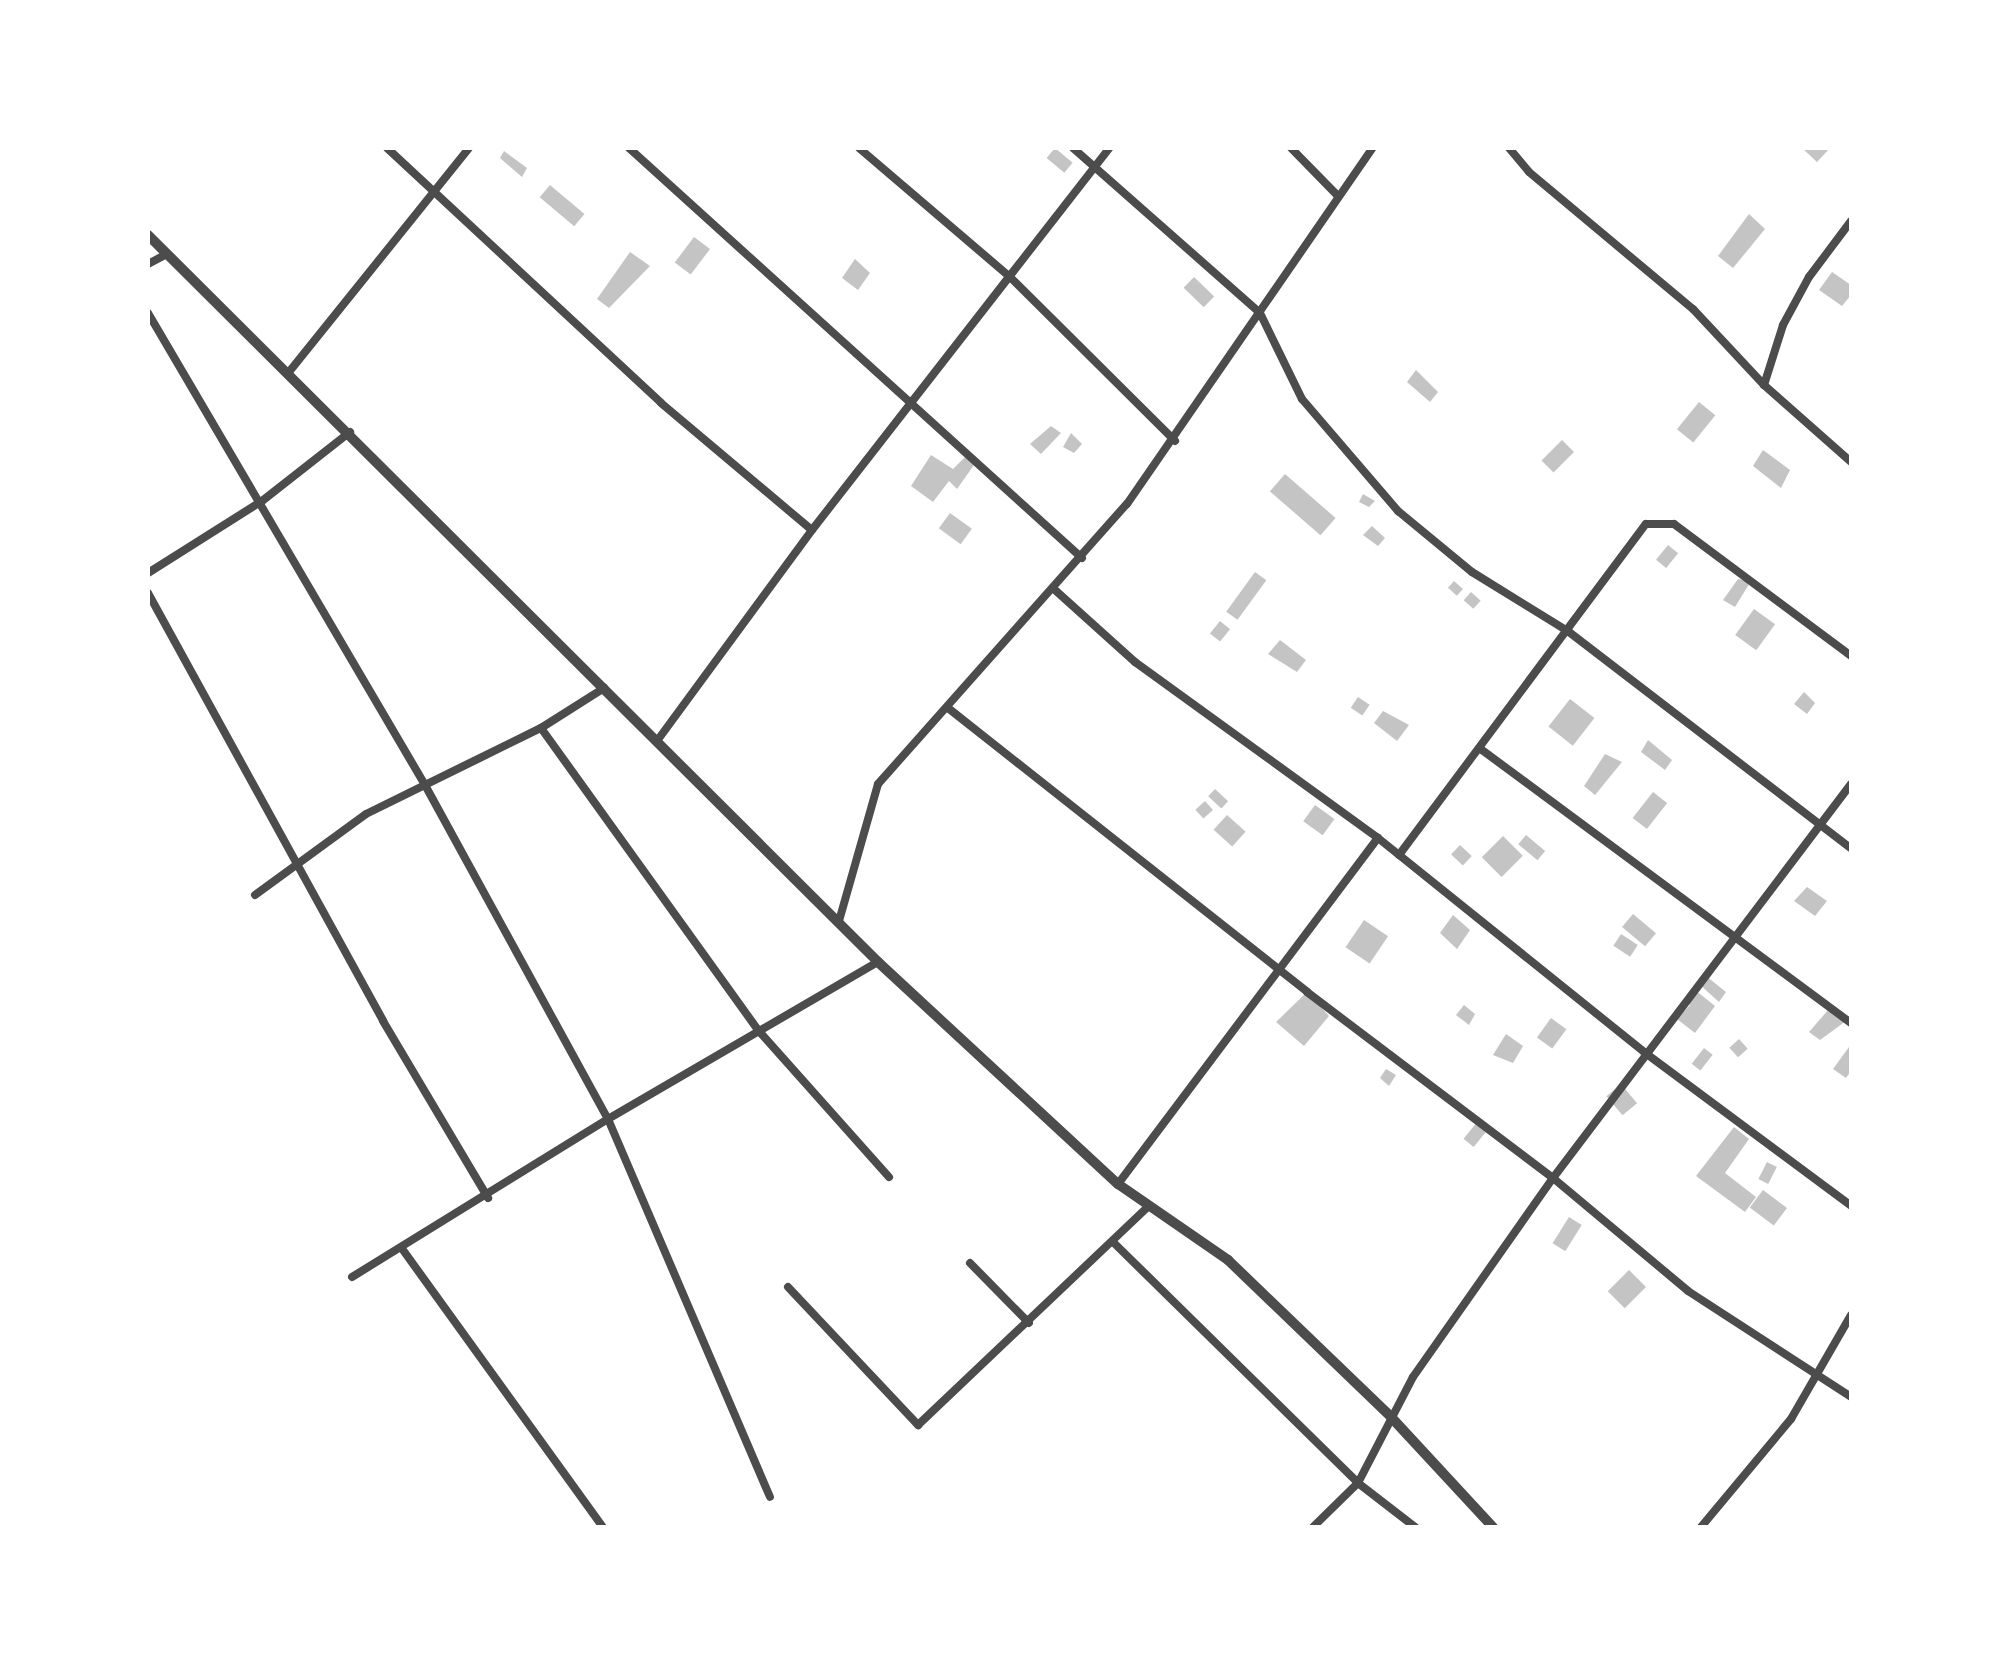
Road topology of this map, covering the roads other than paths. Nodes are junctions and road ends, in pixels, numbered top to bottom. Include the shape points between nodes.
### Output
1 (387, 148) edge
2 (469, 148) edge
3 (629, 148) edge
4 (859, 148) edge
5 (1073, 148) edge
6 (1109, 148) edge
7 (1291, 148) edge
8 (1373, 148) edge
9 (1509, 148) edge
10 (1094, 167) junction
11 (434, 193) junction
12 (1338, 196) junction
13 (1849, 227) edge
14 (148, 235) edge
15 (167, 254) junction
16 (148, 264) edge
17 (1009, 276) junction
18 (148, 313) edge
19 (1260, 313) junction
20 (289, 372) junction
21 (1764, 385) junction
22 (912, 399) junction
23 (350, 432) junction
24 (1175, 441) junction
25 (1851, 462) edge
26 (262, 501) junction
27 (812, 530) junction
28 (1082, 558) junction
29 (148, 573) edge
30 (1055, 590) junction
31 (148, 593) edge
32 (1569, 632) junction
33 (1851, 656) edge
34 (604, 688) junction
35 (948, 708) junction
36 (541, 728) junction
37 (657, 741) junction
38 (1482, 750) junction
39 (1851, 784) edge
40 (425, 785) junction
41 (1821, 826) junction
42 (1378, 838) junction
43 (1851, 848) edge
44 (1399, 855) junction
45 (297, 863) junction
46 (255, 895) dead end
47 (839, 921) junction
48 (1737, 937) junction
49 (878, 962) junction
50 (1281, 972) junction
51 (1851, 1023) edge
52 (758, 1030) junction
53 (1644, 1052) junction
54 (608, 1119) junction
55 (889, 1177) dead end
56 (1553, 1178) junction
57 (1118, 1184) junction
58 (488, 1198) junction
59 (1851, 1206) edge
60 (1147, 1208) junction
61 (1113, 1242) junction
62 (403, 1250) junction
63 (970, 1263) dead end
64 (352, 1277) dead end
65 (788, 1287) dead end
66 (1851, 1315) edge
67 (1029, 1323) junction
68 (1818, 1372) junction
69 (1851, 1397) edge
70 (1391, 1417) junction
71 (1358, 1483) junction
72 (770, 1497) dead end
73 (603, 1527) edge
74 (1313, 1527) edge
75 (1415, 1527) edge
76 (1493, 1527) edge
77 (1701, 1527) edge

1 - 11 street
2 - 11 street
3 - 22 street
4 - 17 street
5 - 10 street
6 - 10 street
7 - 12 street
8 - 12 street
9 - 21 street via 1529,172 1693,309
10 - 17 street
10 - 19 street
11 - 20 street
11 - 27 street via 661,403
12 - 19 street
13 - 21 street via 1809,277 1783,325
14 - 15 street
15 - 16 street
15 - 20 street
17 - 22 street
17 - 24 street
18 - 26 street
19 - 24 street
19 - 32 street via 1302,399 1398,511 1472,572
20 - 23 street
21 - 25 street
22 - 27 street
22 - 28 street
23 - 26 street
23 - 34 street
24 - 28 street
26 - 29 street
26 - 40 street
27 - 37 street
28 - 30 street
30 - 35 street
30 - 42 street via 1135,662
31 - 45 street
32 - 33 street via 1616,559 1646,524 1664,520
32 - 38 street
32 - 41 street
34 - 36 street
34 - 37 street
35 - 47 street via 875,789
35 - 50 street
36 - 40 street
36 - 52 street
37 - 47 street
38 - 44 street
38 - 48 street
39 - 41 street
40 - 45 street via 366,814
40 - 54 street
41 - 43 street
41 - 48 street
42 - 44 street
42 - 50 street
44 - 53 street
45 - 46 street
45 - 58 street
47 - 49 street
48 - 51 street
48 - 53 street
49 - 52 street
49 - 57 street
50 - 56 street
50 - 57 street
52 - 54 street
52 - 55 street
53 - 56 street
53 - 59 street
54 - 58 street
54 - 72 street
56 - 68 street via 1688,1291
56 - 70 street
57 - 60 street
58 - 62 street
60 - 61 street
60 - 70 street via 1228,1260
61 - 67 street
61 - 71 street
62 - 64 street
62 - 73 street
63 - 67 street
65 - 67 street via 918,1425
66 - 68 street
68 - 69 street
68 - 77 street via 1791,1419
70 - 71 street
70 - 76 street
71 - 74 street
71 - 75 street

